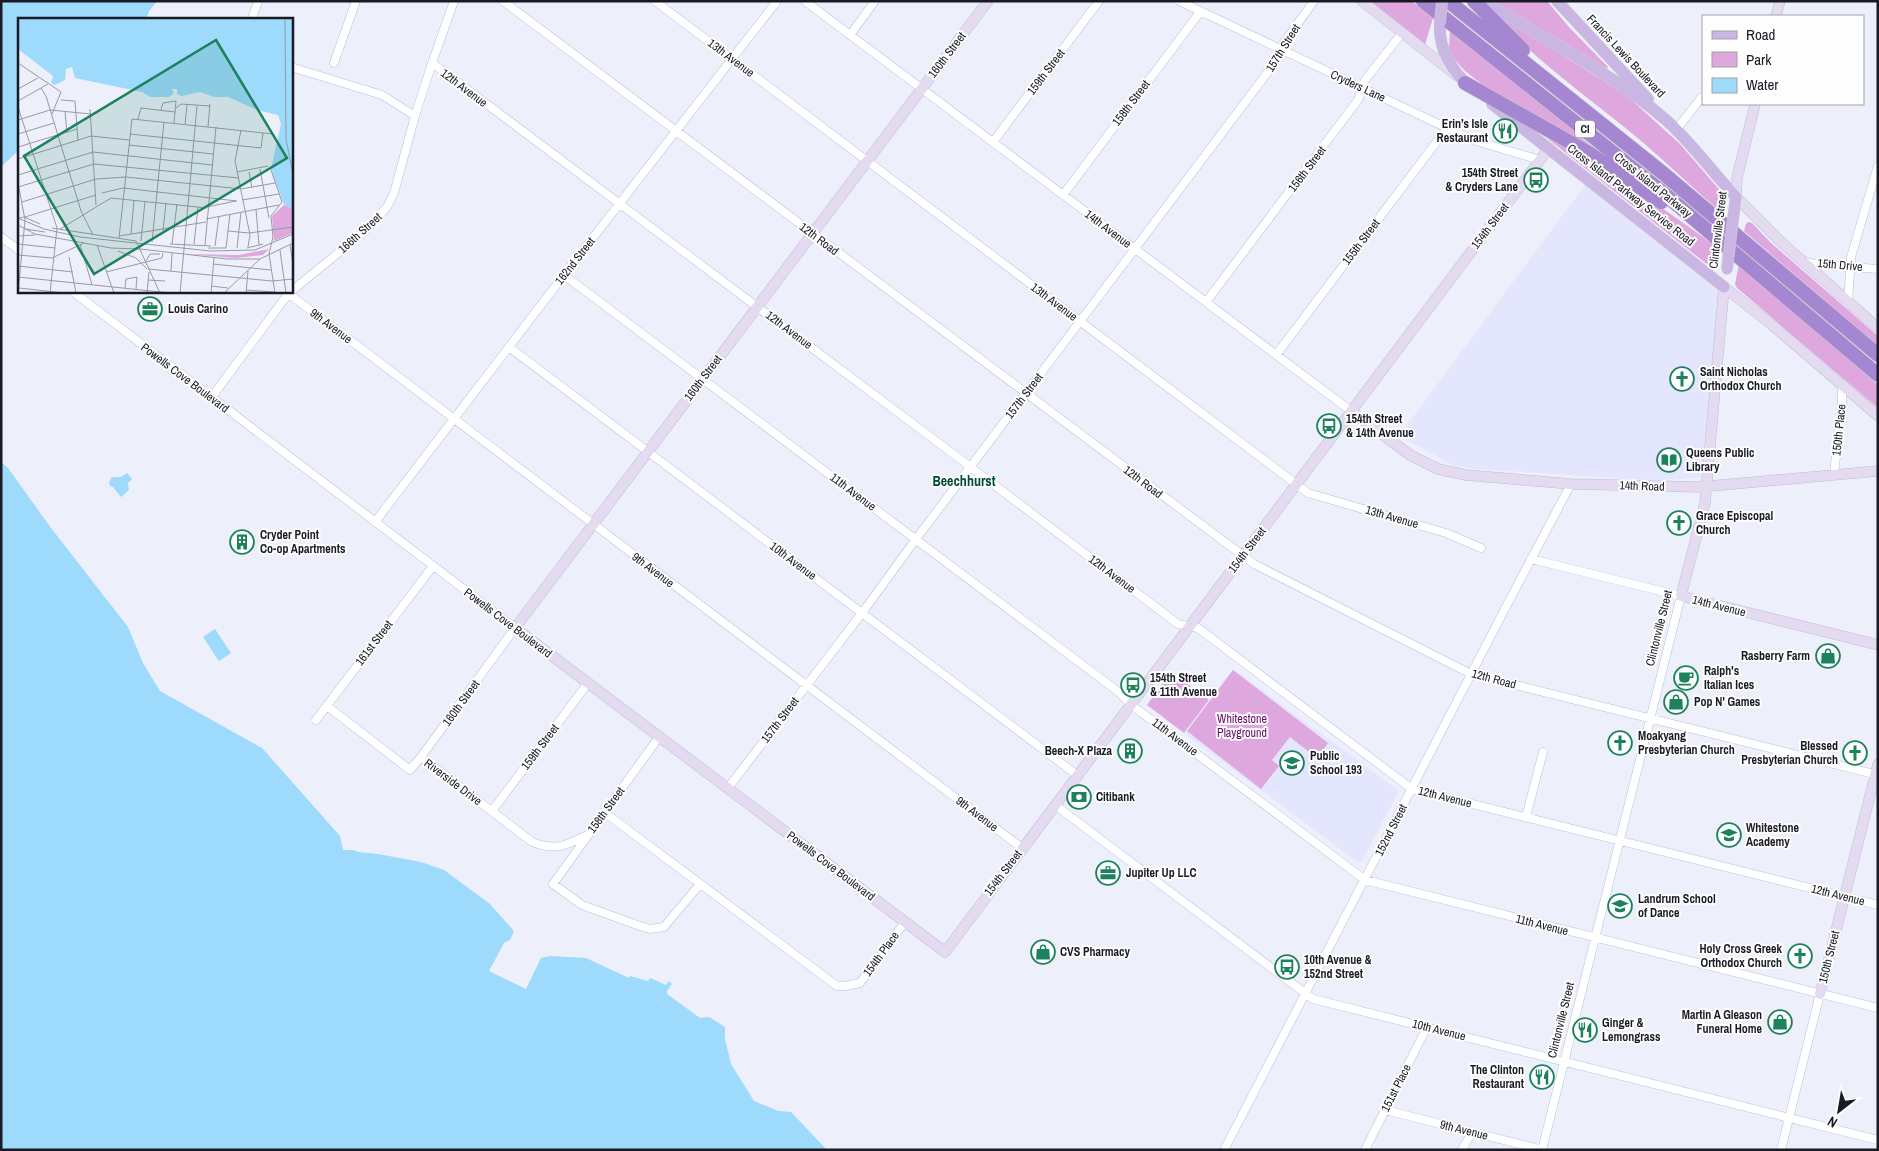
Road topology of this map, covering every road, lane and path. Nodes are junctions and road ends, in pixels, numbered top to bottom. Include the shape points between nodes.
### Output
1 (258, 1) edge
2 (356, 1) edge
3 (454, 1) edge
4 (504, 1) edge
5 (655, 1) edge
6 (778, 1) edge
7 (806, 1) edge
8 (875, 1) edge
9 (988, 1) edge
10 (1098, 1) edge
11 (1179, 1) edge
12 (1314, 1) edge
13 (1362, 1) edge
14 (1423, 1) edge
15 (1442, 1) edge
16 (1448, 1) edge
17 (1474, 1) edge
18 (1483, 1) edge
19 (1557, 1) edge
20 (1780, 1) edge
21 (1200, 12) junction
22 (1776, 15) edge
23 (252, 18) edge
24 (1402, 33) junction
25 (850, 35) junction
26 (1281, 51) junction
27 (733, 59) junction
28 (334, 63) dead end
29 (432, 63) junction
30 (292, 67) edge
31 (1465, 83) junction
32 (1364, 88) junction
33 (922, 89) junction
34 (1702, 98) dead end
35 (1579, 104) junction
36 (1755, 105) edge
37 (415, 116) junction
38 (1447, 128) junction
39 (1676, 130) junction
40 (677, 131) junction
41 (993, 142) junction
42 (1549, 148) junction
43 (867, 160) junction
44 (1540, 160) junction
45 (1878, 166) edge
46 (1062, 194) junction
47 (1736, 197) junction
48 (621, 203) junction
49 (812, 234) junction
50 (1, 237) edge
51 (1134, 248) junction
52 (18, 249) edge
53 (1744, 260) junction
54 (1802, 261) junction
55 (1851, 267) junction
56 (1878, 269) edge
57 (564, 275) junction
58 (1724, 287) junction
59 (292, 288) edge
60 (73, 292) edge
61 (287, 292) edge
62 (1206, 302) junction
63 (1848, 302) junction
64 (758, 306) junction
65 (1080, 322) junction
66 (1878, 328) edge
67 (509, 347) junction
68 (1276, 355) junction
69 (1878, 355) edge
70 (1878, 375) edge
71 (703, 379) junction
72 (1842, 386) junction
73 (1026, 394) junction
74 (211, 398) junction
75 (1351, 411) junction
76 (1878, 416) edge
77 (454, 419) junction
78 (648, 452) junction
79 (1410, 455) joint
80 (971, 466) junction
81 (1878, 470) edge
82 (1834, 474) junction
83 (1296, 484) junction
84 (1572, 484) junction
85 (1707, 486) junction
86 (374, 522) junction
87 (593, 525) junction
88 (916, 539) junction
89 (1480, 548) dead end
90 (1242, 556) junction
91 (1531, 559) junction
92 (433, 566) junction
93 (1681, 596) junction
94 (862, 614) junction
95 (1189, 626) junction
96 (515, 628) junction
97 (1878, 645) edge
98 (1472, 674) junction
99 (588, 683) junction
100 (806, 685) junction
101 (1130, 704) junction
102 (327, 706) junction
103 (1650, 718) junction
104 (316, 720) dead end
105 (659, 737) junction
106 (1543, 752) dead end
107 (421, 757) junction
108 (1877, 771) edge
109 (1077, 775) junction
110 (728, 788) junction
111 (1412, 789) junction
112 (1055, 805) junction
113 (492, 812) junction
114 (604, 812) junction
115 (1526, 817) junction
116 (589, 834) junction
117 (1620, 840) junction
118 (1022, 848) junction
119 (1365, 880) junction
120 (700, 884) junction
121 (1844, 897) junction
122 (1878, 905) edge
123 (905, 922) junction
124 (1596, 938) junction
125 (944, 952) joint
126 (1305, 993) junction
127 (1820, 994) junction
128 (1878, 1008) edge
129 (1427, 1027) junction
130 (1564, 1061) junction
131 (1385, 1110) junction
132 (1789, 1118) junction
133 (1472, 1132) junction
134 (1878, 1140) edge
135 (1224, 1150) edge
136 (1365, 1150) edge
137 (1462, 1150) edge
138 (1542, 1150) edge
139 (1781, 1150) edge

1 - 23 street
2 - 28 street
3 - 29 street, 166th Street
4 - 40 street, 12th Road
5 - 27 street, 13th Avenue
6 - 27 street, 162nd Street
7 - 25 street, 14th Avenue
8 - 25 street
9 - 33 street, 160th Street
10 - 41 street, 159th Street
11 - 21 street, Cryders Lane
12 - 26 street, 157th Street
13 - 24 street, Cross Island Parkway Service Road
14 - 53 highway, Cross Island Parkway / CI
15 - 31 main road, bridge via 1439,37 1442,50
16 - 35 highway, Cross Island Parkway / CI
17 - 35 highway
18 - 39 main road via 1614,81
19 - 39 main road, Francis Lewis Boulevard
20 - 22 street
21 - 26 street, Cryders Lane
21 - 46 street, 158th Street
24 - 31 street, Cross Island Parkway Service Road
24 - 32 street, 156th Street via 1365,80
25 - 33 street, 14th Avenue
26 - 32 street, Cryders Lane
26 - 51 street, 157th Street
27 - 40 street, 162nd Street
27 - 43 street, 13th Avenue
29 - 37 street, 166th Street
29 - 48 street, 12th Avenue
30 - 37 street via 382,95
31 - 42 main road, Cross Island Parkway Service Road
31 - 53 highway via 1615,170
32 - 38 street, Cryders Lane
32 - 62 street, 156th Street
33 - 41 street, 14th Avenue
33 - 43 street, 160th Street
34 - 39 street
35 - 69 highway, Cross Island Parkway / CI
36 - 47 street, Clintonville Street via 1737,178
37 - 59 street, 166th Street via 394,193 387,207 365,231
38 - 44 street, Cryders Lane via 1476,141
38 - 68 street, 155th Street
39 - 47 main road
40 - 48 street, 162nd Street
40 - 49 street, 12th Road
41 - 46 street, 14th Avenue
42 - 44 street, 154th Street
42 - 58 main road, Cross Island Parkway Service Road
43 - 49 street, 160th Street
43 - 65 street, 13th Avenue
44 - 75 street, 154th Street
45 - 55 street via 1851,257
46 - 51 street, 14th Avenue
47 - 54 street
47 - 58 main road, Clintonville Street, bridge
48 - 57 street, 162nd Street
48 - 64 street, 12th Avenue
49 - 64 street, 160th Street
49 - 73 street, 12th Road
50 - 52 street
51 - 62 street, 14th Avenue
51 - 65 street, 157th Street
53 - 70 highway, Cross Island Parkway / CI
54 - 55 street, 15th Drive
54 - 63 street
55 - 56 street, 15th Drive
55 - 63 street
57 - 67 street, 162nd Street
57 - 71 street, 11th Avenue
58 - 72 street, Cross Island Parkway Service Road
58 - 85 street, Clintonville Street
60 - 74 street, Powells Cove Boulevard
61 - 74 street, 166th Street
61 - 77 street, 9th Avenue
62 - 68 street, 14th Avenue
63 - 66 street
64 - 71 street, 160th Street
64 - 80 street, 12th Avenue
65 - 73 street, 157th Street
65 - 83 street, 13th Avenue
67 - 77 street, 162nd Street
67 - 78 street, 10th Avenue
68 - 75 street, 14th Avenue
71 - 78 street, 160th Street
71 - 88 street, 11th Avenue
72 - 76 street, Cross Island Parkway Service Road
72 - 82 street, 150th Place
73 - 80 street, 157th Street
73 - 90 street, 12th Road
74 - 86 street, Powells Cove Boulevard
75 - 79 street, 14th Avenue
75 - 83 street, 154th Street
77 - 86 street, 162nd Street
77 - 87 street, 9th Avenue
78 - 87 street, 160th Street
78 - 94 street, 10th Avenue
79 - 84 street, 14th Road via 1452,473
80 - 88 street, 157th Street
80 - 95 street, 12th Avenue via 1179,625
81 - 82 street, 14th Road
82 - 85 street, 14th Road
83 - 89 street, 13th Avenue via 1308,493 1446,532
83 - 90 street, 154th Street
84 - 85 street, 14th Road
84 - 91 street, 152nd Street
85 - 93 street, Clintonville Street
86 - 92 street, Powells Cove Boulevard
87 - 96 street, 160th Street
87 - 100 street, 9th Avenue
88 - 94 street, 157th Street
88 - 101 street, 11th Avenue
90 - 95 street, 154th Street
90 - 98 street, 12th Road
91 - 93 street, 14th Avenue
91 - 98 street, 152nd Street
92 - 96 street, Powells Cove Boulevard
92 - 102 street, 161st Street
93 - 97 street, 14th Avenue
93 - 103 street, Clintonville Street
94 - 100 street, 157th Street
94 - 109 street, 10th Avenue
95 - 101 street, 154th Street
95 - 111 street, 12th Avenue via 1198,628
96 - 99 street, Powells Cove Boulevard
96 - 107 street, 160th Street
98 - 103 street, 12th Road
98 - 111 street, 152nd Street
99 - 105 street, Powells Cove Boulevard
99 - 113 street, 159th Street
100 - 110 street, 157th Street
100 - 118 street, 9th Avenue
101 - 109 street, 154th Street
101 - 119 street, 11th Avenue
102 - 104 street, 161st Street
102 - 107 street, Riverside Drive via 410,770
103 - 108 street, 12th Road
103 - 117 street, Clintonville Street
105 - 110 street, Powells Cove Boulevard
105 - 114 street, 158th Street
106 - 115 street
107 - 113 street, Riverside Drive
108 - 121 street, 150th Street
109 - 112 street, 154th Street
110 - 123 street, Powells Cove Boulevard
111 - 115 street, 12th Avenue
111 - 119 street, 152nd Street
112 - 118 street, 154th Street
112 - 126 street, 10th Avenue
113 - 116 street, Riverside Drive via 532,842 544,846 558,848
114 - 116 street, 158th Street
114 - 120 street
115 - 117 street, 12th Avenue
116 - 120 street, 158th Street via 554,884 582,905 650,929 664,927
117 - 121 street, 12th Avenue
117 - 124 street, Clintonville Street
118 - 125 street, 154th Street
119 - 124 street, 11th Avenue
119 - 126 street, 152nd Street
120 - 123 street, 154th Place via 837,986 860,983
121 - 122 street, 12th Avenue
121 - 127 street, 150th Street
123 - 125 street, Powells Cove Boulevard
124 - 127 street, 11th Avenue
124 - 130 street, Clintonville Street
126 - 129 street, 10th Avenue via 1313,999
126 - 135 street, 152nd Street
127 - 128 street, 11th Avenue
127 - 132 street, 150th Street
129 - 130 street, 10th Avenue
129 - 131 street, 151st Place
130 - 132 street, 10th Avenue
130 - 138 street, Clintonville Street
131 - 133 street, 9th Avenue
131 - 136 street, 151st Place
132 - 134 street, 10th Avenue
132 - 139 street, 150th Street
133 - 137 street
133 - 138 street, 9th Avenue

